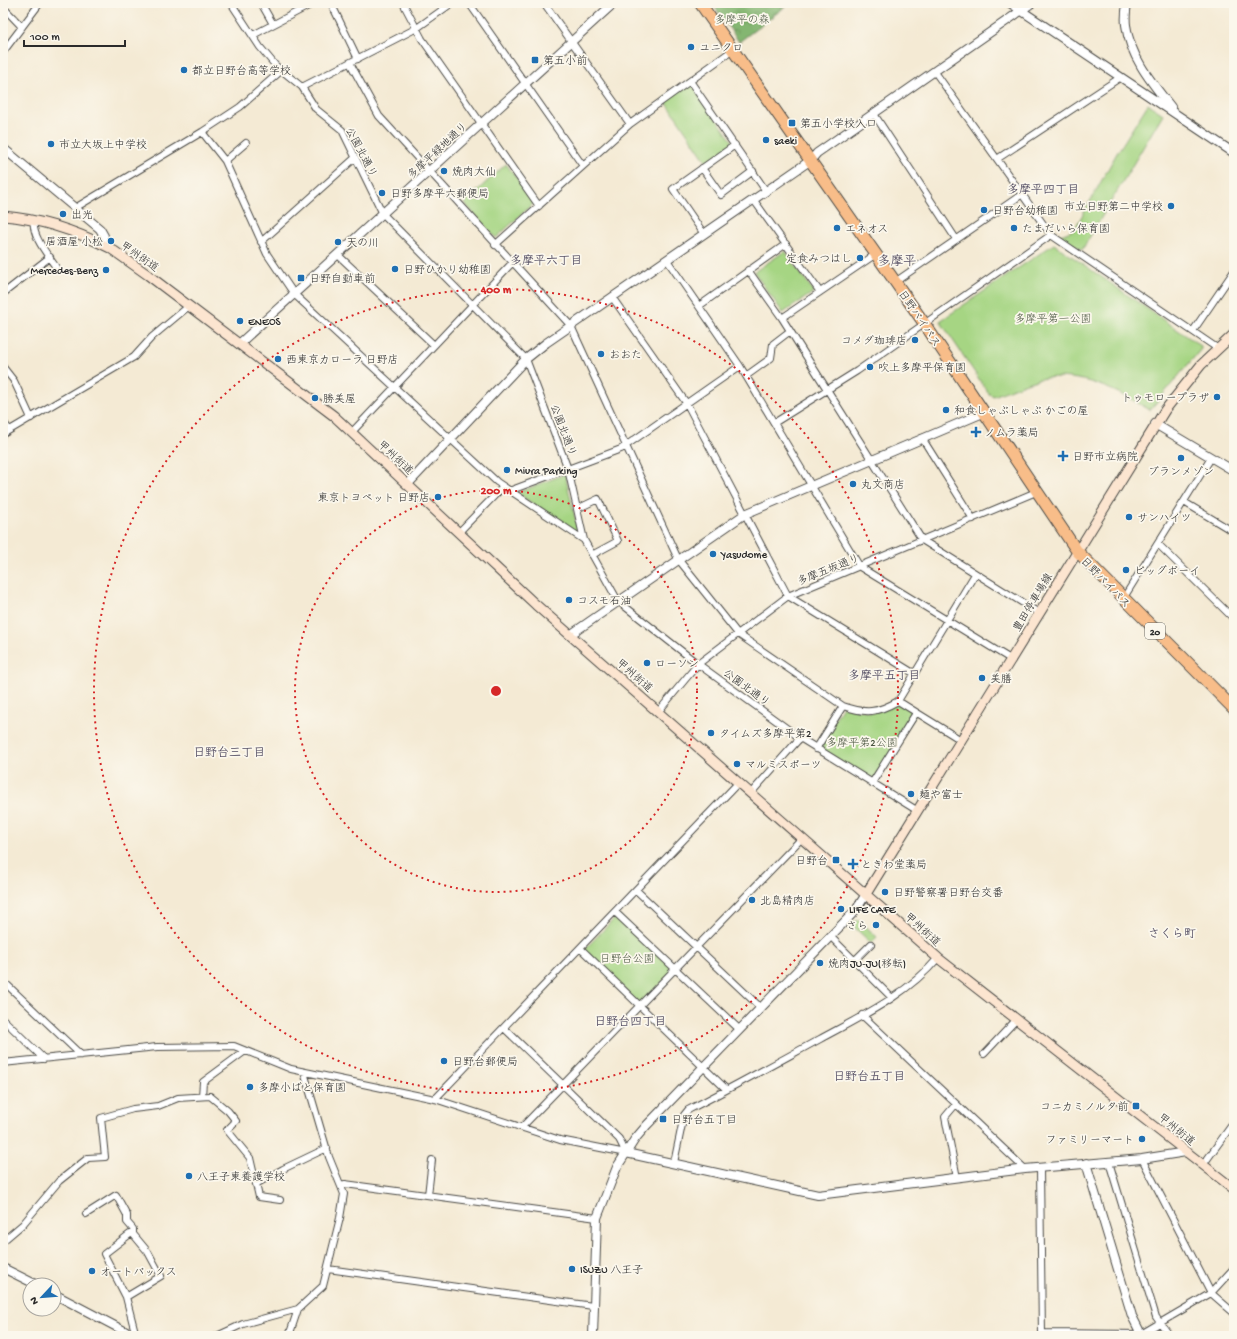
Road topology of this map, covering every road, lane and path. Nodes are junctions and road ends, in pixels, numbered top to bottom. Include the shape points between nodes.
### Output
1 (40, 3) edge
2 (231, 3) edge
3 (261, 3) edge
4 (314, 3) edge
5 (331, 3) edge
6 (404, 3) edge
7 (452, 3) edge
8 (470, 3) edge
9 (544, 3) edge
10 (614, 3) edge
11 (700, 3) edge
12 (1010, 3) edge
13 (1032, 3) edge
14 (1127, 3) edge
15 (3, 7) edge
16 (1022, 10) junction
17 (273, 24) junction
18 (22, 27) junction
19 (417, 28) junction
20 (253, 35) junction
21 (571, 42) junction
22 (733, 50) junction
23 (3, 52) edge
24 (358, 59) junction
25 (350, 63) junction
26 (282, 70) junction
27 (935, 72) junction
28 (1121, 77) junction
29 (690, 81) junction
30 (1151, 82) junction
31 (526, 83) junction
32 (302, 87) junction
33 (1142, 90) junction
34 (1175, 112) junction
35 (874, 114) junction
36 (481, 123) junction
37 (630, 124) junction
38 (202, 132) junction
39 (246, 143) dead end
40 (735, 145) junction
41 (3, 148) edge
42 (1234, 153) edge
43 (355, 158) junction
44 (997, 159) junction
45 (811, 160) junction
46 (225, 161) junction
47 (583, 166) junction
48 (702, 168) junction
49 (753, 171) junction
50 (430, 172) junction
51 (766, 191) junction
52 (1021, 195) junction
53 (753, 199) junction
54 (539, 206) junction
55 (75, 208) junction
56 (383, 214) junction
57 (3, 216) edge
58 (34, 220) junction
59 (704, 234) junction
60 (1051, 235) junction
61 (956, 239) junction
62 (262, 242) junction
63 (786, 244) junction
64 (103, 245) junction
65 (495, 245) junction
66 (876, 254) junction
67 (338, 255) junction
68 (50, 257) junction
69 (666, 260) junction
70 (512, 263) junction
71 (57, 269) dead end
72 (748, 270) junction
73 (1234, 271) edge
74 (895, 282) junction
75 (5, 292) dead end
76 (820, 292) junction
77 (294, 294) junction
78 (612, 297) junction
79 (473, 305) junction
80 (189, 306) junction
81 (699, 306) junction
82 (782, 318) junction
83 (924, 323) junction
84 (571, 326) junction
85 (790, 331) junction
86 (1193, 331) junction
87 (1234, 334) edge
88 (239, 344) junction
89 (434, 345) junction
90 (1217, 348) junction
91 (526, 359) junction
92 (740, 366) junction
93 (3, 367) edge
94 (746, 376) junction
95 (395, 387) junction
96 (827, 391) junction
97 (687, 404) junction
98 (983, 413) junction
99 (31, 418) junction
100 (3, 421) edge
101 (774, 423) junction
102 (1155, 424) junction
103 (9, 430) junction
104 (352, 432) junction
105 (3, 434) edge
106 (922, 438) junction
107 (450, 440) junction
108 (625, 447) junction
109 (1212, 458) junction
110 (871, 460) junction
111 (568, 469) junction
112 (1234, 471) edge
113 (408, 484) junction
114 (812, 484) junction
115 (503, 487) junction
116 (509, 491) junction
117 (1036, 492) junction
118 (1184, 502) junction
119 (577, 509) junction
120 (745, 514) junction
121 (973, 519) junction
122 (459, 532) junction
123 (1234, 532) edge
124 (584, 540) junction
125 (922, 540) junction
126 (1158, 544) junction
127 (1077, 551) junction
128 (592, 555) junction
129 (678, 559) junction
130 (860, 566) junction
131 (976, 574) junction
132 (788, 596) junction
133 (1123, 599) junction
134 (618, 601) junction
135 (1040, 613) junction
136 (1234, 619) edge
137 (948, 621) junction
138 (738, 634) junction
139 (570, 635) junction
140 (1012, 660) junction
141 (698, 664) junction
142 (915, 674) junction
143 (898, 701) junction
144 (842, 706) junction
145 (1234, 709) edge
146 (658, 712) junction
147 (916, 713) junction
148 (800, 738) junction
149 (961, 740) junction
150 (816, 749) junction
151 (739, 782) junction
152 (872, 783) junction
153 (751, 793) junction
154 (918, 811) junction
155 (802, 838) junction
156 (636, 890) junction
157 (866, 894) junction
158 (615, 912) junction
159 (830, 936) junction
160 (870, 944) dead end
161 (696, 947) junction
162 (580, 948) junction
163 (938, 958) junction
164 (854, 960) junction
165 (675, 969) junction
166 (3, 981) edge
167 (892, 998) junction
168 (640, 1005) junction
169 (761, 1008) junction
170 (862, 1015) junction
171 (3, 1019) edge
172 (1017, 1019) junction
173 (504, 1028) junction
174 (740, 1030) junction
175 (245, 1051) junction
176 (984, 1054) dead end
177 (81, 1055) junction
178 (44, 1059) junction
179 (4, 1062) edge
180 (704, 1066) junction
181 (304, 1072) junction
182 (563, 1085) junction
183 (726, 1089) junction
184 (202, 1096) junction
185 (435, 1099) junction
186 (956, 1104) junction
187 (1234, 1122) edge
188 (522, 1127) junction
189 (327, 1148) junction
190 (1186, 1152) junction
191 (626, 1153) junction
192 (1142, 1159) junction
193 (432, 1160) dead end
194 (1110, 1162) junction
195 (674, 1163) junction
196 (1086, 1163) junction
197 (1203, 1165) junction
198 (1040, 1168) junction
199 (1025, 1170) junction
200 (957, 1178) junction
201 (256, 1184) junction
202 (341, 1185) junction
203 (1234, 1189) edge
204 (428, 1195) junction
205 (280, 1200) dead end
206 (86, 1214) dead end
207 (597, 1218) junction
208 (133, 1234) junction
209 (3, 1240) edge
210 (3, 1268) edge
211 (1234, 1268) edge
212 (328, 1269) junction
213 (22, 1278) edge
214 (1211, 1293) junction
215 (126, 1297) junction
216 (62, 1298) edge
217 (593, 1306) junction
218 (298, 1309) junction
219 (1234, 1313) edge
220 (1160, 1323) junction
221 (1042, 1335) edge
222 (1141, 1335) edge
223 (135, 1336) edge
224 (217, 1336) edge
225 (289, 1336) edge
226 (593, 1336) edge
227 (1170, 1336) edge

1 - 18 street
2 - 20 street, 公園北通り
3 - 17 street
4 - 17 street
5 - 24 street
6 - 19 street
7 - 19 street
8 - 31 street
9 - 21 street
10 - 21 street, 多摩平緑地通り
11 - 22 highway, 日野バイパス / 20
12 - 16 street
13 - 16 street
14 - 30 street via 1126,24 1131,44
15 - 18 street
16 - 27 street
16 - 28 street
17 - 20 street
18 - 23 street
19 - 24 street
19 - 36 street
20 - 26 street, 公園北通り via 260,47
21 - 31 street, 多摩平緑地通り
21 - 37 street
22 - 29 street
22 - 45 highway, 日野バイパス / 20
24 - 25 street
25 - 32 street
25 - 50 street via 379,116
26 - 32 street, 公園北通り
26 - 38 street via 240,107
27 - 35 street
27 - 44 street
28 - 33 street
28 - 44 street
29 - 37 street
29 - 40 street
30 - 33 street
30 - 34 street
31 - 36 street, 多摩平緑地通り
31 - 47 street
32 - 43 street, 公園北通り via 316,109 342,130
33 - 34 street
34 - 42 street
35 - 45 street via 817,153
35 - 61 street
36 - 50 street, 多摩平緑地通り
36 - 54 street
37 - 47 street
38 - 46 street
38 - 55 street
39 - 46 street
40 - 48 street
40 - 49 street
41 - 55 street
43 - 56 street, 公園北通り
43 - 62 street
44 - 52 street
45 - 51 street
45 - 66 highway, 日野バイパス / 20
46 - 62 street
47 - 54 street
48 - 49 street via 720,195
48 - 59 street via 673,189
49 - 51 street
50 - 56 street, 多摩平緑地通り
50 - 65 street
51 - 53 street
52 - 60 street
52 - 61 street
53 - 59 street
53 - 63 street
54 - 65 street
55 - 64 street via 100,229 104,236
56 - 67 street, 多摩平緑地通り
56 - 79 street, 公園北通り
57 - 58 main road, 甲州街道
58 - 64 main road, 甲州街道 via 68,230
58 - 68 street via 37,236
59 - 69 street
60 - 83 street
60 - 86 street
61 - 74 street
62 - 77 street via 267,254
63 - 72 street
63 - 76 street
64 - 80 main road, 甲州街道
65 - 70 street
66 - 74 highway, 日野バイパス / 20
66 - 76 street
67 - 77 street, 多摩平緑地通り
67 - 89 street
68 - 71 street
68 - 75 street
69 - 78 street
69 - 81 street
70 - 79 street
70 - 84 street
72 - 81 street
72 - 82 street
73 - 86 street
74 - 83 highway, 日野バイパス / 20
76 - 82 street
77 - 88 street, 多摩平緑地通り
77 - 95 street
78 - 84 street
78 - 97 street
79 - 89 street
79 - 91 street, 公園北通り
80 - 88 main road, 甲州街道
80 - 99 street via 134,357
81 - 92 street
82 - 85 street
83 - 96 street
83 - 98 highway, 日野バイパス / 20
84 - 91 street
84 - 108 street
85 - 94 street via 773,344 771,358
85 - 96 street
86 - 90 street
87 - 90 main road, 豊田停車場線
88 - 104 main road, 甲州街道 via 307,394
89 - 95 street
90 - 102 main road, 豊田停車場線
91 - 107 street
91 - 111 street, 公園北通り
92 - 94 street
92 - 97 street
93 - 99 street via 14,381
94 - 101 street
95 - 104 street
95 - 107 street
96 - 101 street
96 - 110 street
97 - 108 street
97 - 120 street
98 - 106 street
98 - 117 highway, 日野バイパス / 20
99 - 103 street
100 - 103 street
101 - 114 street
102 - 109 street
102 - 127 main road, 豊田停車場線
103 - 105 street
104 - 113 main road, 甲州街道
106 - 110 street
106 - 121 street
107 - 113 street
107 - 115 street
108 - 111 street
108 - 129 street
109 - 112 street
109 - 118 street
110 - 114 street
110 - 125 street
111 - 116 street
111 - 119 street, 公園北通り
113 - 122 main road, 甲州街道
114 - 120 street
114 - 130 street
115 - 116 street
115 - 122 street
116 - 124 street
117 - 121 street, 多摩五坂通り
117 - 127 highway, 日野バイパス / 20
118 - 123 street
118 - 126 street
119 - 124 street, 公園北通り
119 - 128 street via 598,499 618,541
120 - 129 street
120 - 132 street
121 - 125 street, 多摩五坂通り
122 - 139 main road, 甲州街道
124 - 128 street, 公園北通り
125 - 130 street, 多摩五坂通り
125 - 131 street
126 - 133 street
126 - 136 street
127 - 133 highway, 日野バイパス / 20
127 - 135 main road, 豊田停車場線
128 - 134 street, 公園北通り
129 - 134 street
129 - 138 street
130 - 132 street, 多摩五坂通り
130 - 137 street
131 - 135 street
131 - 137 street
132 - 138 street, 多摩五坂通り
132 - 142 street
133 - 145 highway, 日野バイパス / 20
134 - 139 street
134 - 141 street, 公園北通り
135 - 140 main road, 豊田停車場線
137 - 140 street
137 - 142 street
138 - 141 street, 多摩五坂通り
138 - 144 street
139 - 146 main road, 甲州街道
140 - 149 main road, 豊田停車場線
141 - 146 street, 多摩五坂通り
141 - 148 street, 公園北通り
142 - 143 street
143 - 144 street via 885,709 871,712
143 - 147 street
144 - 150 street
146 - 151 main road, 甲州街道
147 - 149 street
147 - 152 street
148 - 150 street, 公園北通り
148 - 153 street
149 - 154 main road, 豊田停車場線
150 - 152 street, 公園北通り
151 - 153 main road, 甲州街道
151 - 156 street
152 - 154 street, 公園北通り
153 - 155 main road, 甲州街道
154 - 157 main road, 豊田停車場線
155 - 157 main road, 甲州街道
155 - 161 street
156 - 158 street
156 - 161 street
157 - 159 street via 856,910
157 - 163 main road, 甲州街道
158 - 162 street
158 - 165 street
159 - 164 street
159 - 169 street
160 - 164 street
161 - 165 street
161 - 169 street
162 - 168 street
162 - 173 street
163 - 167 street via 919,978
163 - 172 main road, 甲州街道
164 - 167 street
165 - 168 street
165 - 174 street
166 - 177 street
167 - 170 street
168 - 180 street
168 - 182 street
169 - 174 street
170 - 183 street
170 - 186 street
171 - 178 street
172 - 176 street
172 - 190 main road, 甲州街道
173 - 182 street
173 - 185 street
174 - 180 street
175 - 177 street via 234,1046 157,1047
175 - 181 street
175 - 184 street via 203,1082
177 - 178 street
178 - 179 street
180 - 183 street
180 - 191 street via 643,1130
181 - 185 street
181 - 189 street
182 - 188 street
182 - 191 street via 618,1139
183 - 195 street via 688,1110 684,1115
184 - 201 street via 210,1096 236,1121 227,1130 250,1158
184 - 209 street via 178,1098 158,1106 132,1109 101,1118 105,1157 88,1158 59,1181 23,1224
185 - 188 street
186 - 199 street
186 - 200 street via 945,1116
187 - 197 street
188 - 191 street via 560,1140
189 - 201 street
189 - 202 street
190 - 192 street
190 - 197 main road, 甲州街道
191 - 195 street
191 - 207 street via 617,1167
192 - 194 street
192 - 214 street
193 - 204 street
194 - 196 street
194 - 220 street via 1156,1317
195 - 200 street via 818,1195
196 - 198 street
196 - 222 street via 1130,1309
197 - 203 main road, 甲州街道
198 - 199 street
198 - 221 street
199 - 200 street
201 - 205 street via 259,1197
202 - 204 street
202 - 212 street via 344,1198
204 - 207 street
206 - 208 street via 116,1195 127,1215 127,1222 133,1229
207 - 217 street
208 - 215 street via 104,1254
208 - 215 street via 148,1252 161,1276
210 - 213 street
211 - 214 street
212 - 217 street
212 - 218 street via 324,1286
214 - 219 street
214 - 220 street
215 - 223 street
216 - 223 street
217 - 226 street
218 - 224 street via 243,1324
218 - 225 street
220 - 222 street
220 - 227 street
221 - 222 street

